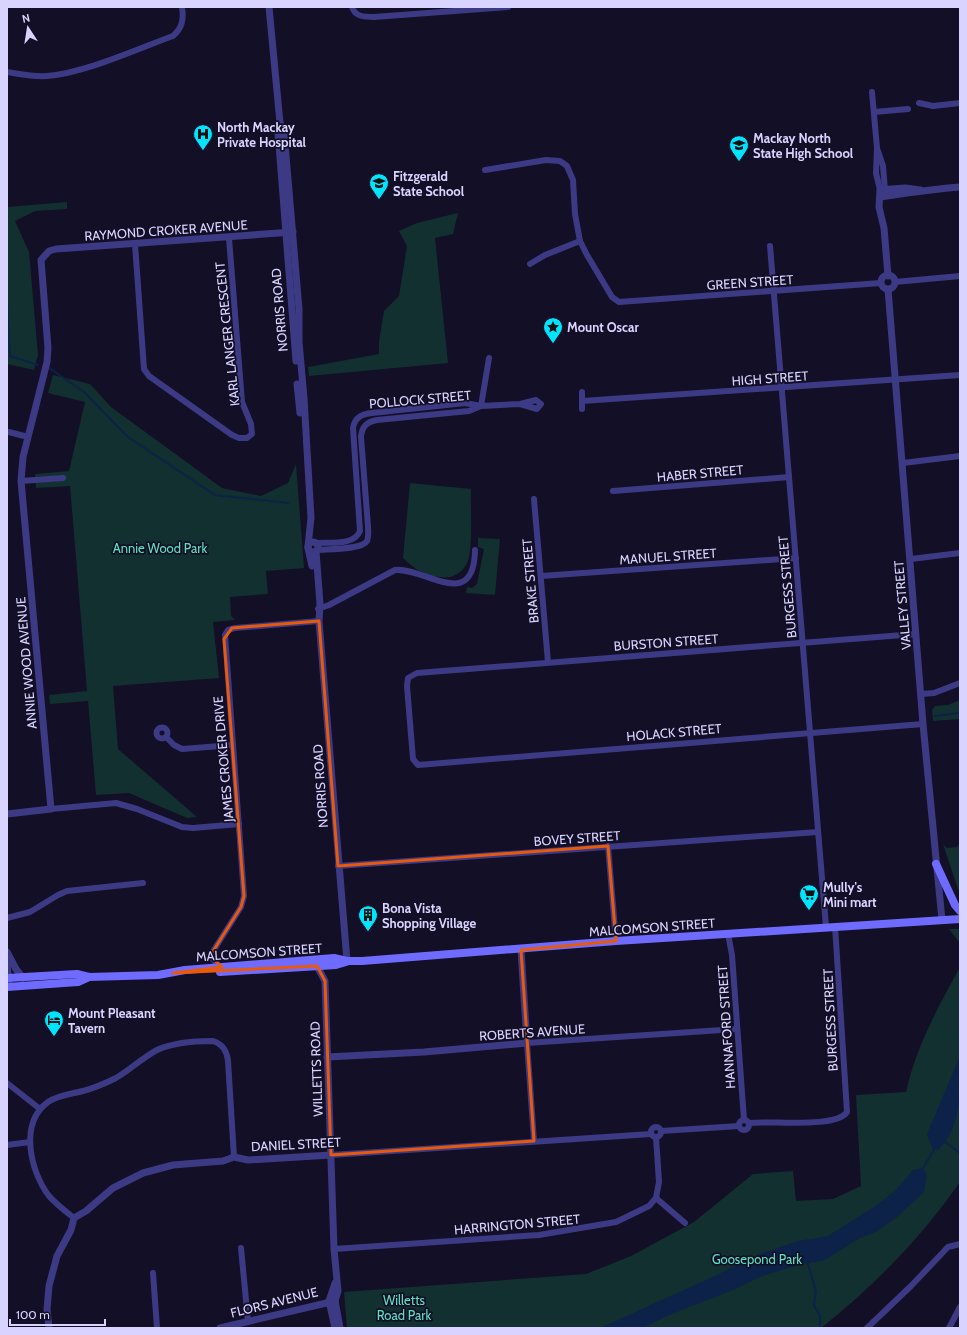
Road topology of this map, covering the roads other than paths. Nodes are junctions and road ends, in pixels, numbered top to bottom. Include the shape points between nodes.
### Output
1 (182, 7) edge
2 (270, 7) edge
3 (352, 7) edge
4 (508, 7) edge
5 (7, 72) edge
6 (872, 92) dead end
7 (919, 103) dead end
8 (960, 103) edge
9 (908, 109) dead end
10 (874, 112) junction
11 (280, 123) junction
12 (485, 170) dead end
13 (960, 187) edge
14 (882, 194) junction
15 (293, 232) junction
16 (284, 233) junction
17 (229, 238) junction
18 (580, 240) junction
19 (135, 244) junction
20 (770, 246) dead end
21 (43, 255) joint
22 (530, 264) dead end
23 (888, 276) junction
24 (960, 276) edge
25 (895, 282) junction
26 (882, 283) junction
27 (888, 289) junction
28 (774, 291) junction
29 (295, 301) junction
30 (489, 358) dead end
31 (960, 375) edge
32 (896, 380) junction
33 (782, 388) junction
34 (582, 392) dead end
35 (582, 401) junction
36 (520, 404) dead end
37 (481, 406) junction
38 (428, 407) junction
39 (409, 409) junction
40 (582, 409) dead end
41 (389, 411) junction
42 (366, 414) junction
43 (428, 415) junction
44 (410, 416) junction
45 (389, 419) junction
46 (369, 422) junction
47 (9, 432) dead end
48 (28, 437) junction
49 (354, 437) junction
50 (362, 437) junction
51 (363, 456) junction
52 (960, 456) edge
53 (355, 457) junction
54 (903, 463) junction
55 (63, 478) dead end
56 (789, 478) junction
57 (21, 481) junction
58 (358, 488) junction
59 (365, 488) junction
60 (613, 491) dead end
61 (534, 499) dead end
62 (311, 518) junction
63 (360, 518) junction
64 (368, 518) junction
65 (360, 533) junction
66 (368, 536) junction
67 (333, 545) junction
68 (308, 547) junction
69 (316, 547) junction
70 (475, 550) dead end
71 (960, 553) edge
72 (796, 558) junction
73 (910, 559) junction
74 (541, 576) junction
75 (318, 609) junction
76 (319, 621) junction
77 (916, 634) junction
78 (802, 642) junction
79 (548, 662) junction
80 (960, 683) edge
81 (922, 694) junction
82 (923, 724) junction
83 (810, 732) junction
84 (166, 737) dead end
85 (233, 745) junction
86 (426, 765) joint
87 (51, 809) junction
88 (7, 814) edge
89 (239, 824) junction
90 (818, 832) junction
91 (608, 846) junction
92 (936, 864) junction
93 (338, 866) junction
94 (143, 883) dead end
95 (960, 911) edge
96 (7, 918) edge
97 (960, 918) edge
98 (942, 920) junction
99 (831, 926) junction
100 (728, 934) junction
101 (616, 941) junction
102 (521, 950) junction
103 (7, 952) edge
104 (347, 961) junction
105 (7, 962) edge
106 (317, 966) junction
107 (220, 967) junction
108 (173, 973) junction
109 (89, 977) junction
110 (23, 978) junction
111 (8, 983) edge
112 (737, 1029) junction
113 (527, 1044) junction
114 (327, 1057) junction
115 (7, 1083) edge
116 (40, 1109) junction
117 (746, 1121) junction
118 (654, 1135) junction
119 (534, 1141) junction
120 (30, 1142) junction
121 (7, 1145) edge
122 (331, 1155) junction
123 (234, 1157) junction
124 (656, 1198) junction
125 (74, 1218) junction
126 (685, 1223) dead end
127 (960, 1244) edge
128 (241, 1248) dead end
129 (334, 1249) junction
130 (153, 1273) dead end
131 (332, 1301) junction
132 (960, 1307) edge
133 (248, 1321) junction
134 (49, 1328) edge
135 (157, 1328) edge
136 (220, 1328) edge
137 (335, 1328) edge
138 (340, 1328) edge
139 (867, 1328) edge
140 (949, 1328) edge

1 - 5 street via 181,29 166,39 72,72 48,76
2 - 11 street, NORRIS ROAD
3 - 4 street via 357,14 374,17
6 - 10 street
7 - 8 street via 933,106
9 - 10 street
10 - 14 street via 877,148 883,166
11 - 15 street, NORRIS ROAD via 284,132
11 - 16 street, NORRIS ROAD via 278,132
12 - 18 street via 546,160 567,166 572,173
13 - 14 street via 920,190 905,188
14 - 23 street via 879,207 884,228
15 - 16 street, RAYMOND CROKER AVENUE
15 - 29 street, NORRIS ROAD
16 - 17 street, RAYMOND CROKER AVENUE
16 - 29 street, NORRIS ROAD
17 - 19 street, RAYMOND CROKER AVENUE
17 - 19 street, KARL LANGER CRESCENT via 242,402 251,424 252,434 247,438 232,435 149,376 144,369
18 - 22 street
18 - 28 street, GREEN STREET via 612,297 620,302
19 - 21 street, RAYMOND CROKER AVENUE via 56,249
20 - 28 street, BURGESS STREET
21 - 48 street, ANNIE WOOD AVENUE via 40,266 48,348 47,362
23 - 25 street
23 - 26 street via 884,277
24 - 25 street
25 - 27 street
26 - 27 street via 884,288
26 - 28 street, GREEN STREET
27 - 32 street, VALLEY STREET
28 - 33 street, BURGESS STREET
29 - 62 street, NORRIS ROAD
30 - 37 street
31 - 32 street, HIGH STREET
32 - 33 street, HIGH STREET
32 - 54 street, VALLEY STREET
33 - 35 street, HIGH STREET
33 - 56 street, BURGESS STREET
34 - 35 street
35 - 40 street
36 - 37 street, POLLOCK STREET
37 - 38 street, POLLOCK STREET via 467,403
37 - 43 street, POLLOCK STREET via 471,410
38 - 39 street, POLLOCK STREET
38 - 43 street
39 - 41 street, POLLOCK STREET
39 - 44 street
41 - 42 street, POLLOCK STREET
41 - 45 street
42 - 46 street
42 - 49 street, POLLOCK STREET via 359,416 354,422
43 - 44 street, POLLOCK STREET
44 - 45 street, POLLOCK STREET
45 - 46 street, POLLOCK STREET
46 - 50 street, POLLOCK STREET via 363,427
47 - 48 street
48 - 57 street, ANNIE WOOD AVENUE
49 - 50 street
49 - 53 street, POLLOCK STREET
50 - 51 street, POLLOCK STREET
51 - 53 street
51 - 59 street, POLLOCK STREET
52 - 54 street
53 - 58 street, POLLOCK STREET
54 - 73 street, VALLEY STREET
55 - 57 street
56 - 60 street, HABER STREET
56 - 72 street, BURGESS STREET
57 - 87 street, ANNIE WOOD AVENUE
58 - 59 street
58 - 63 street, POLLOCK STREET
59 - 64 street, POLLOCK STREET
61 - 74 street, BRAKE STREET
62 - 68 street, NORRIS ROAD
62 - 69 street, NORRIS ROAD
63 - 64 street
63 - 65 street, POLLOCK STREET
64 - 66 street, POLLOCK STREET
65 - 66 street
65 - 67 street via 353,540
66 - 67 street via 361,546
67 - 69 street
68 - 69 street via 312,552
68 - 75 street, NORRIS ROAD via 312,559
69 - 75 street, NORRIS ROAD via 320,604
70 - 75 street via 473,569 467,580 436,581 406,570 395,570
71 - 73 street
72 - 74 street, MANUEL STREET
72 - 78 street, BURGESS STREET
73 - 77 street, VALLEY STREET
74 - 79 street, BRAKE STREET
75 - 76 street, NORRIS ROAD
76 - 85 street, JAMES CROKER DRIVE via 235,628 226,633 224,639
76 - 93 street, NORRIS ROAD
77 - 78 street, BURSTON STREET
77 - 81 street, VALLEY STREET
78 - 79 street, BURSTON STREET
78 - 83 street, BURGESS STREET
79 - 86 street, BURSTON STREET via 418,673 408,678 413,759 418,765
80 - 81 street via 934,693
81 - 82 street, VALLEY STREET
82 - 83 street, HOLACK STREET
82 - 92 street, VALLEY STREET
83 - 86 street, HOLACK STREET
83 - 90 street, BURGESS STREET
84 - 85 street via 182,749
85 - 89 street, JAMES CROKER DRIVE
87 - 88 street
87 - 89 street via 116,803 137,808 182,827
89 - 107 street, JAMES CROKER DRIVE via 244,896 241,907 210,956
90 - 91 street, BOVEY STREET
90 - 99 street, BURGESS STREET
91 - 93 street, BOVEY STREET
91 - 101 street
92 - 95 main road
92 - 98 street, VALLEY STREET
93 - 104 street, NORRIS ROAD
94 - 96 street via 67,891 30,912
97 - 98 main road, MALCOMSON STREET
98 - 99 main road, MALCOMSON STREET
99 - 100 main road, MALCOMSON STREET
99 - 117 street, BURGESS STREET via 846,1112 840,1119 830,1120 782,1124
100 - 101 main road, MALCOMSON STREET
100 - 112 street, HANNAFORD STREET via 732,955
101 - 102 main road, MALCOMSON STREET
102 - 104 main road, MALCOMSON STREET
102 - 113 street
103 - 110 street
104 - 106 main road, MALCOMSON STREET via 336,965
104 - 107 main road, MALCOMSON STREET via 334,958
105 - 111 street
106 - 108 main road, MALCOMSON STREET
106 - 114 street, WILLETTS ROAD via 325,981
107 - 108 main road, MALCOMSON STREET
108 - 109 main road, MALCOMSON STREET
109 - 110 main road, MALCOMSON STREET via 77,974
109 - 111 main road, MALCOMSON STREET via 78,982
110 - 111 main road, MALCOMSON STREET
112 - 113 street, ROBERTS AVENUE
112 - 117 street, HANNAFORD STREET
113 - 114 street, ROBERTS AVENUE
113 - 119 street
114 - 122 street, WILLETTS ROAD
115 - 116 street
116 - 120 street via 33,1123
116 - 123 street via 61,1096 95,1087 116,1078 156,1051 170,1045 213,1041 222,1045 228,1057
117 - 118 street via 748,1128 745,1129 739,1126 661,1131 660,1136
118 - 119 street, DANIEL STREET
118 - 124 street via 659,1182
119 - 122 street, DANIEL STREET
120 - 121 street
120 - 125 street via 34,1164 43,1186 55,1203
122 - 123 street, DANIEL STREET via 248,1160
122 - 129 street, WILLETTS ROAD
123 - 125 street, DANIEL STREET via 223,1161 173,1165 143,1173 113,1188
124 - 126 street
124 - 129 street, HARRINGTON STREET via 648,1206 616,1222 578,1230
125 - 134 street via 71,1230 57,1256 49,1286
127 - 139 street via 948,1247
128 - 133 street
129 - 131 street, WILLETTS ROAD via 336,1277
130 - 135 street
131 - 133 street, FLORS AVENUE
131 - 137 street, WILLETTS ROAD
131 - 138 street, WILLETTS ROAD
132 - 140 street
133 - 136 street, FLORS AVENUE

